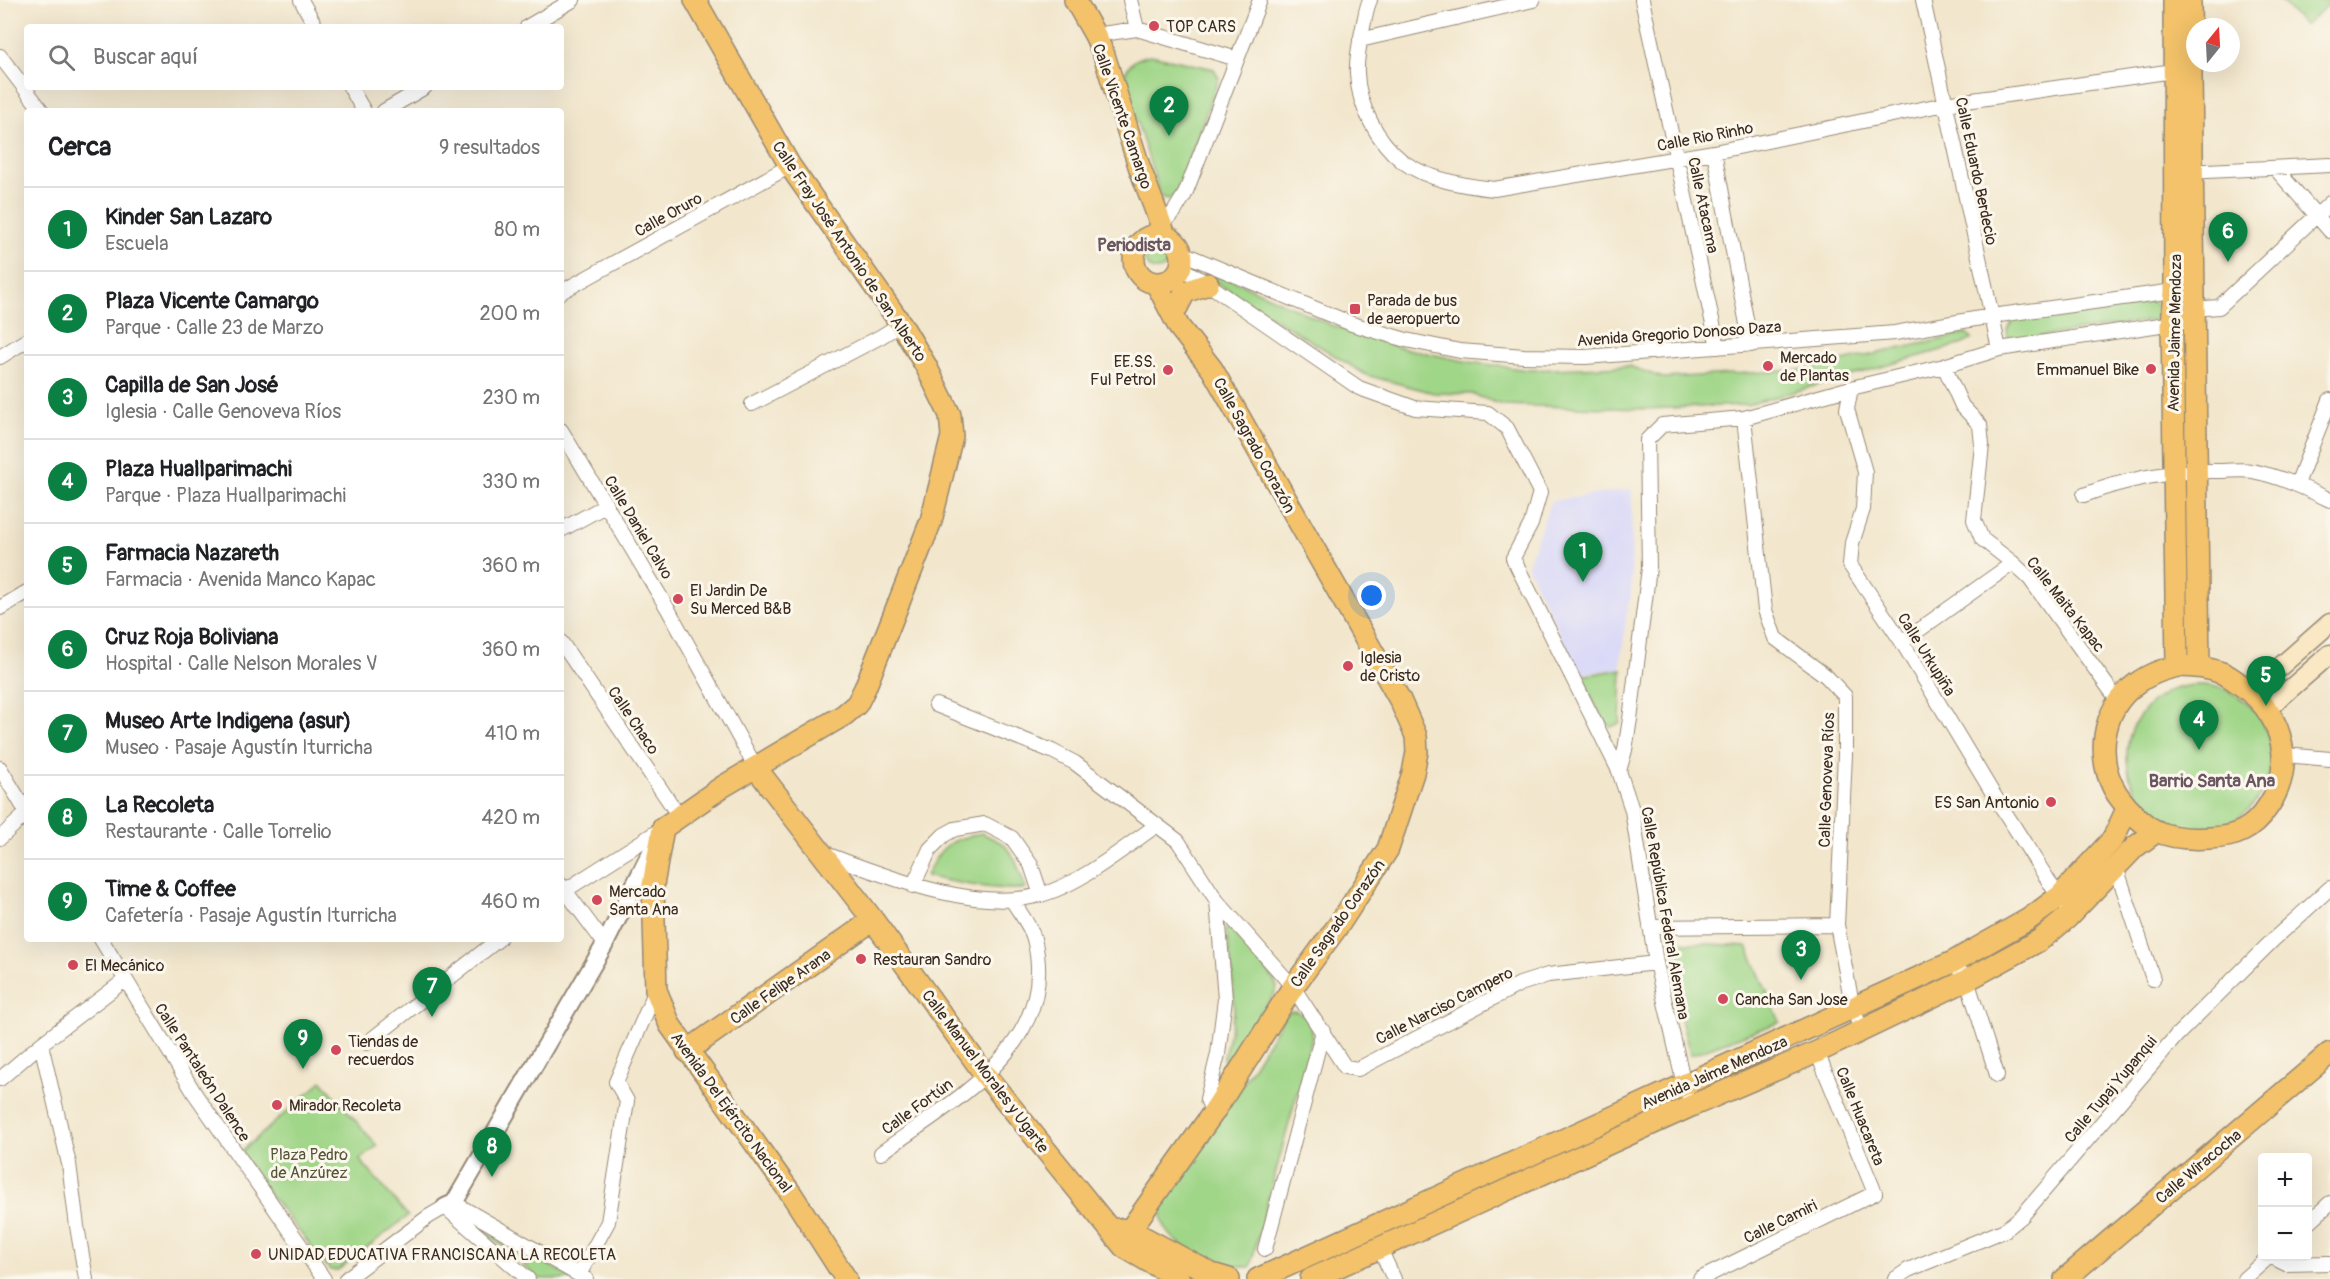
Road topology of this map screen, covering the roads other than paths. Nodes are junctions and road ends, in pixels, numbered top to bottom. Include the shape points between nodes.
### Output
1 (301, 0) edge
2 (573, 0) edge
3 (695, 0) edge
4 (1075, 0) edge
5 (1130, 0) edge
6 (1250, 0) edge
7 (1260, 0) edge
8 (1370, 0) edge
9 (1533, 0) edge
10 (1642, 0) edge
11 (1923, 0) edge
12 (2174, 0) edge
13 (2190, 0) edge
14 (1254, 14) junction
15 (314, 24) edge
16 (532, 24) edge
17 (1137, 28) junction
18 (1095, 34) junction
19 (1360, 40) junction
20 (0, 56) edge
21 (1237, 59) junction
22 (2183, 70) junction
23 (24, 87) edge
24 (26, 90) edge
25 (352, 90) edge
26 (420, 90) edge
27 (1945, 104) junction
28 (40, 108) edge
29 (362, 108) edge
30 (389, 108) edge
31 (1714, 152) junction
32 (1677, 159) junction
33 (2330, 165) edge
34 (790, 166) junction
35 (2275, 168) junction
36 (2184, 173) junction
37 (2330, 203) edge
38 (2317, 217) junction
39 (2330, 231) edge
40 (1158, 232) junction
41 (1182, 260) junction
42 (1155, 283) junction
43 (1208, 284) junction
44 (564, 290) edge
45 (2184, 290) junction
46 (2193, 314) junction
47 (1173, 315) junction
48 (1992, 316) junction
49 (2172, 323) junction
50 (901, 324) junction
51 (24, 342) edge
52 (1751, 345) junction
53 (1718, 347) junction
54 (1999, 349) junction
55 (0, 357) edge
56 (1944, 366) junction
57 (1851, 388) junction
58 (2330, 400) edge
59 (752, 404) dead end
60 (1744, 418) junction
61 (564, 435) edge
62 (2184, 471) junction
63 (2296, 484) junction
64 (2084, 495) dead end
65 (2330, 500) edge
66 (607, 505) junction
67 (564, 528) edge
68 (2013, 563) junction
69 (24, 594) edge
70 (0, 608) edge
71 (2330, 623) edge
72 (1902, 642) junction
73 (564, 647) edge
74 (2330, 654) edge
75 (2177, 666) junction
76 (2199, 666) junction
77 (2250, 693) junction
78 (2119, 702) junction
79 (936, 705) dead end
80 (2266, 710) junction
81 (2285, 755) junction
82 (2330, 759) edge
83 (0, 768) edge
84 (756, 768) junction
85 (1618, 771) junction
86 (24, 808) edge
87 (2127, 809) junction
88 (24, 816) edge
89 (671, 822) junction
90 (1157, 825) junction
91 (2157, 831) junction
92 (0, 838) edge
93 (821, 852) junction
94 (2116, 867) junction
95 (913, 886) junction
96 (564, 888) edge
97 (564, 892) edge
98 (1041, 895) junction
99 (2060, 896) junction
100 (2327, 897) edge
101 (1012, 900) junction
102 (1217, 901) junction
103 (2067, 918) junction
104 (873, 920) junction
105 (1837, 925) junction
106 (1650, 927) junction
107 (103, 942) edge
108 (495, 942) edge
109 (605, 944) junction
110 (1953, 962) junction
111 (1656, 963) junction
112 (125, 980) junction
113 (1967, 980) junction
114 (2153, 980) dead end
115 (1293, 987) junction
116 (656, 990) junction
117 (1853, 1009) junction
118 (1323, 1031) junction
119 (1862, 1031) junction
120 (367, 1043) dead end
121 (41, 1044) junction
122 (687, 1051) junction
123 (1817, 1052) junction
124 (2330, 1053) edge
125 (1997, 1075) dead end
126 (986, 1076) junction
127 (0, 1079) edge
128 (1683, 1086) junction
129 (1691, 1106) junction
130 (1213, 1113) junction
131 (881, 1153) dead end
132 (1875, 1193) joint
133 (2330, 1203) edge
134 (450, 1205) junction
135 (2312, 1219) edge
136 (1109, 1228) junction
137 (1130, 1230) junction
138 (1264, 1249) dead end
139 (1380, 1249) junction
140 (2265, 1261) edge
141 (2279, 1261) edge
142 (2330, 1263) edge
143 (1336, 1273) edge
144 (582, 1277) edge
145 (86, 1279) edge
146 (324, 1279) edge
147 (346, 1279) edge
148 (528, 1279) edge
149 (846, 1279) edge
150 (1179, 1279) edge
151 (1229, 1279) edge
152 (1258, 1279) edge
153 (1311, 1279) edge
154 (1394, 1279) edge
155 (1700, 1279) edge
156 (1896, 1279) edge
157 (2065, 1279) edge
158 (2244, 1279) edge

1 - 15 street
2 - 16 street
3 - 34 main road, Calle Fray José Antonio de San Alberto
4 - 18 main road, Calle Vicente Camargo
5 - 17 street
6 - 14 street
7 - 14 street
8 - 19 street, Calle Rio Rinho
9 - 19 street
10 - 32 street, Calle Atacama
11 - 27 street, Calle Eduardo Berdecio
12 - 22 main road, Avenida Jaime Mendoza
13 - 22 main road, Avenida Jaime Mendoza
14 - 21 street
17 - 18 street
17 - 21 street
18 - 40 main road, Calle Vicente Camargo
19 - 32 street, Calle Rio Rinho via 1357,73 1371,122 1403,162 1436,178 1494,189
20 - 23 street
21 - 40 street via 1185,194
22 - 27 street, Calle Rio Rinho
22 - 36 main road, Avenida Jaime Mendoza
24 - 28 street
25 - 29 street
26 - 30 street
27 - 31 street, Calle Rio Rinho
27 - 48 street, Calle Eduardo Berdecio
31 - 32 street, Calle Rio Rinho
31 - 52 street, Calle Atacama
32 - 53 street, Calle Atacama
33 - 35 street
34 - 44 street, Calle Oruro
34 - 50 main road, Calle Fray José Antonio de San Alberto
35 - 36 street
35 - 38 street
36 - 45 main road, Avenida Jaime Mendoza
37 - 38 street
38 - 39 street
38 - 46 street via 2219,307
40 - 41 main road via 1179,245
40 - 42 main road via 1136,247 1134,263 1141,277
41 - 42 main road via 1171,280
41 - 43 street
41 - 53 street, Avenida Gregorio Donoso Daza via 1352,324 1460,351 1586,357
42 - 47 main road, Calle Sagrado Corazón
43 - 47 main road via 1185,292
43 - 85 street, Calle República Federal Alemana via 1359,388 1414,408 1488,413 1507,428 1540,492 1531,524 1513,558
45 - 46 main road, Avenida Jaime Mendoza
45 - 48 street, Avenida Gregorio Donoso Daza
45 - 49 main road, Avenida Jaime Mendoza
46 - 49 street
46 - 62 main road, Avenida Jaime Mendoza
47 - 115 main road, Calle Sagrado Corazón via 1212,369 1400,700 1416,735 1413,773 1388,849
48 - 52 street, Avenida Gregorio Donoso Daza via 1896,333
48 - 54 street, Calle Eduardo Berdecio
49 - 54 street
49 - 62 main road, Avenida Jaime Mendoza
50 - 59 street
50 - 84 main road, Calle Fray José Antonio de San Alberto via 950,415 952,436 931,521 857,704
51 - 55 street
52 - 53 street, Avenida Gregorio Donoso Daza
54 - 56 street
56 - 57 street
56 - 68 street, Calle Maita Kapac via 1962,406 1980,425 1982,445 1974,520 1982,539
57 - 60 street
57 - 72 street, Calle Urkupiña via 1847,409 1865,472 1863,509 1852,543 1850,565
58 - 63 street
60 - 85 street via 1662,425 1647,440 1649,568 1630,719
60 - 105 street, Calle Genoveva Ríos via 1768,619 1775,638 1826,676 1845,696
61 - 66 street, Calle Daniel Calvo
62 - 63 street via 2251,471
62 - 64 street via 2137,478
62 - 75 main road, Avenida Jaime Mendoza
62 - 76 main road, Avenida Jaime Mendoza
63 - 65 street
66 - 67 street
66 - 84 street, Calle Daniel Calvo
68 - 72 street
68 - 78 street, Calle Maita Kapac via 2030,579
69 - 70 street
71 - 77 main road
72 - 99 street, Calle Urkupiña
73 - 89 street, Calle Chaco
74 - 80 main road
75 - 76 main road
75 - 78 main road via 2145,678
76 - 77 main road via 2224,673
77 - 80 main road
78 - 87 main road via 2104,734 2103,752 2108,780
79 - 90 street, Calle Narciso Campero via 1075,763
80 - 81 main road via 2278,729
81 - 82 street
81 - 91 main road via 2271,803 2257,823 2223,838 2194,839
83 - 86 street
84 - 89 main road
84 - 93 main road, Calle Manuel Morales y Ugarte
85 - 106 street, Calle República Federal Alemana via 1632,810
87 - 91 main road
87 - 99 main road, Avenida Jaime Mendoza via 2113,839
88 - 92 street
89 - 96 street
89 - 109 street
89 - 116 main road, Avenida Del Ejército Nacional via 653,885
90 - 98 street via 1083,876
90 - 102 street, Calle Narciso Campero via 1178,841
91 - 94 main road, Avenida Jaime Mendoza via 2134,847
93 - 95 street
93 - 104 main road, Calle Manuel Morales y Ugarte
94 - 103 main road, Avenida Jaime Mendoza
94 - 114 street
95 - 98 street via 930,849 944,835 985,824 1012,838 1031,865
95 - 101 street
97 - 109 street
98 - 101 street
99 - 103 street, Calle Urkupiña
99 - 110 main road, Avenida Jaime Mendoza via 2029,919
100 - 156 street, Calle Tupaj Yupanqui via 2274,939 2177,1035 2022,1216 2006,1230 1908,1270
101 - 126 street, Calle Fortún via 1034,937 1039,973 1034,1006 1022,1035
102 - 115 street, Calle Narciso Campero
102 - 130 street via 1225,999 1218,1054 1206,1099
103 - 113 main road, Avenida Jaime Mendoza via 2040,940
104 - 122 main road, Calle Felipe Arana
104 - 126 main road, Calle Manuel Morales y Ugarte
105 - 106 street
105 - 117 street, Calle Genoveva Ríos
106 - 111 street, Calle República Federal Alemana
107 - 112 street, Calle Pantaleón Dalence
108 - 120 street
109 - 134 street
110 - 113 street
110 - 117 main road, Avenida Jaime Mendoza
111 - 118 street, Calle Narciso Campero via 1548,975 1520,984 1358,1069 1345,1067
111 - 128 street, Calle República Federal Alemana
112 - 121 street
112 - 146 street, Calle Pantaleón Dalence via 195,1094
113 - 119 main road, Avenida Jaime Mendoza
113 - 125 street
115 - 118 street, Calle Narciso Campero
115 - 130 main road, Calle Sagrado Corazón
116 - 122 main road, Avenida Del Ejército Nacional via 670,1025
116 - 144 street via 616,1082 627,1101 608,1222
117 - 119 street, Calle Genoveva Ríos
117 - 128 main road, Avenida Jaime Mendoza
118 - 138 street
119 - 123 main road, Avenida Jaime Mendoza
121 - 127 street
121 - 145 street via 69,1164
122 - 149 main road, Avenida Del Ejército Nacional via 792,1195
123 - 129 main road, Avenida Jaime Mendoza
123 - 132 street, Calle Huacareta
124 - 157 main road, Calle Wiracocha
126 - 131 street, Calle Fortún
126 - 136 main road, Calle Manuel Morales y Ugarte
128 - 129 street, Calle República Federal Alemana
128 - 152 main road, Avenida Jaime Mendoza
129 - 139 main road, Avenida Jaime Mendoza
130 - 137 main road, Calle Sagrado Corazón
132 - 155 street, Calle Camiri
133 - 135 street
134 - 144 street
134 - 147 street
134 - 148 street
136 - 137 main road
136 - 150 main road via 1124,1247
137 - 151 main road via 1212,1274
139 - 143 main road, Avenida Jaime Mendoza
139 - 154 street
140 - 158 street
141 - 142 street
143 - 153 main road, Avenida Jaime Mendoza

